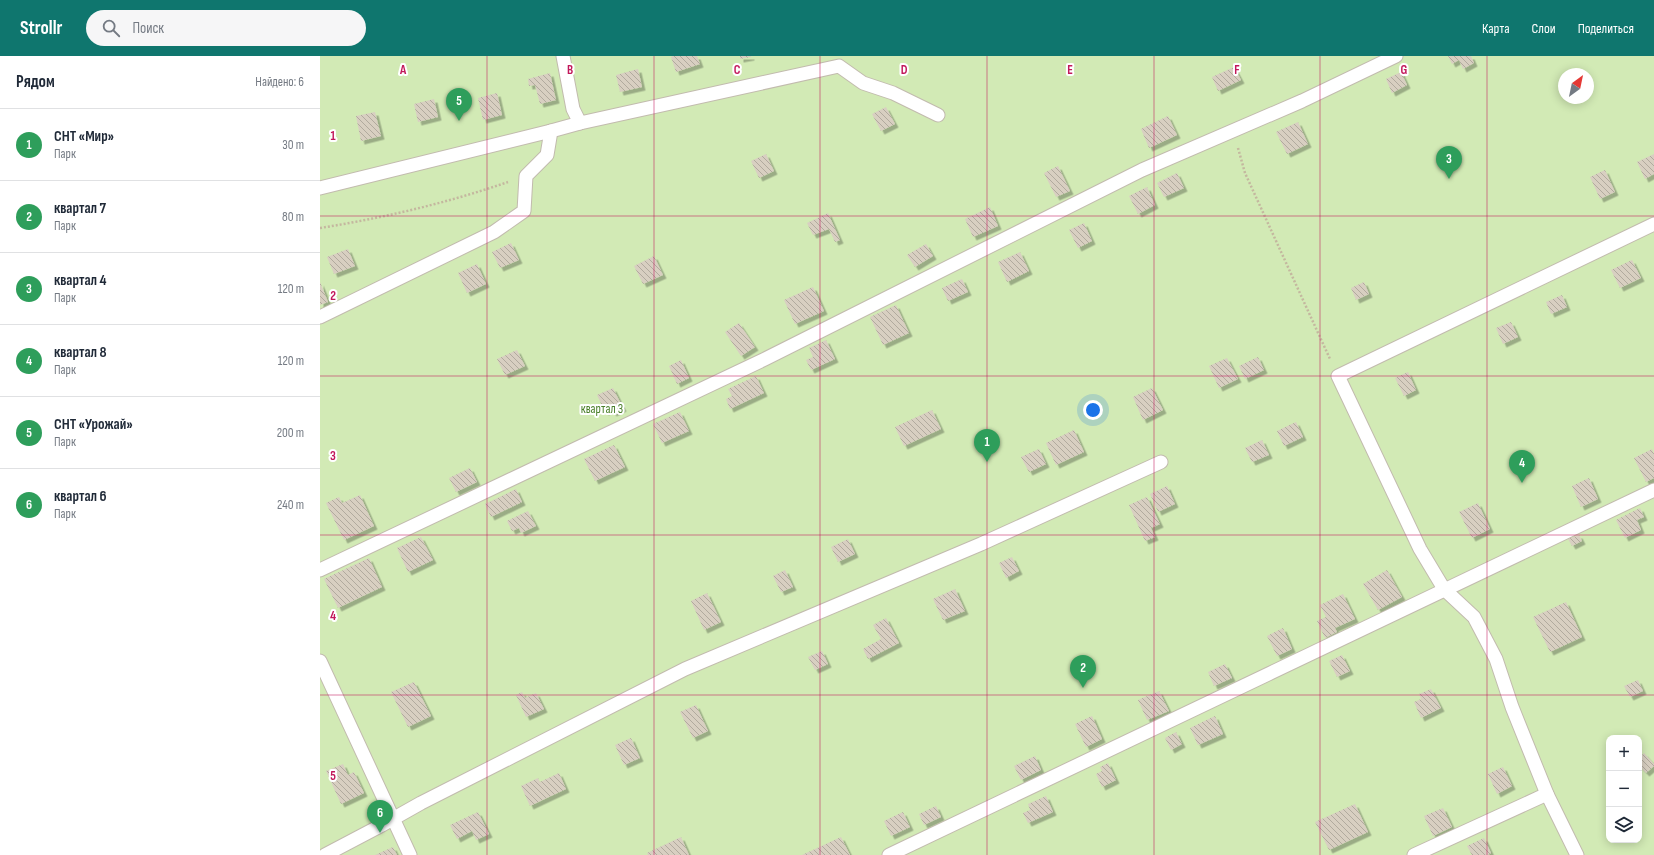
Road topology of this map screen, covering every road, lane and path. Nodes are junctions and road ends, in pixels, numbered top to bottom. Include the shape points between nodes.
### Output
1 (563, 56) edge
2 (1396, 56) edge
3 (938, 115) dead end
4 (580, 123) junction
5 (1234, 130) junction
6 (551, 131) junction
7 (526, 176) junction
8 (320, 188) edge
9 (1654, 224) edge
10 (320, 228) edge
11 (320, 317) edge
12 (1338, 376) junction
13 (1161, 462) dead end
14 (1654, 490) edge
15 (320, 570) edge
16 (1444, 589) junction
17 (320, 660) edge
18 (1547, 794) junction
19 (393, 819) junction
20 (325, 855) edge
21 (410, 855) edge
22 (889, 855) edge
23 (1414, 855) edge
24 (1577, 855) edge

1 - 4 lane via 573,109
2 - 5 lane
3 - 4 lane via 893,93 863,84 839,66
4 - 6 lane
5 - 12 path via 1245,173
5 - 15 lane via 1142,170 765,359
6 - 7 lane via 547,155
6 - 8 lane
7 - 10 path via 478,192 366,221
7 - 11 lane via 524,211 494,232
9 - 12 lane
12 - 16 lane via 1420,549
13 - 19 lane via 981,544 685,669
14 - 16 lane
16 - 18 lane via 1474,617 1496,659
16 - 22 lane
17 - 19 lane
18 - 23 lane
18 - 24 lane
19 - 20 lane
19 - 21 lane

